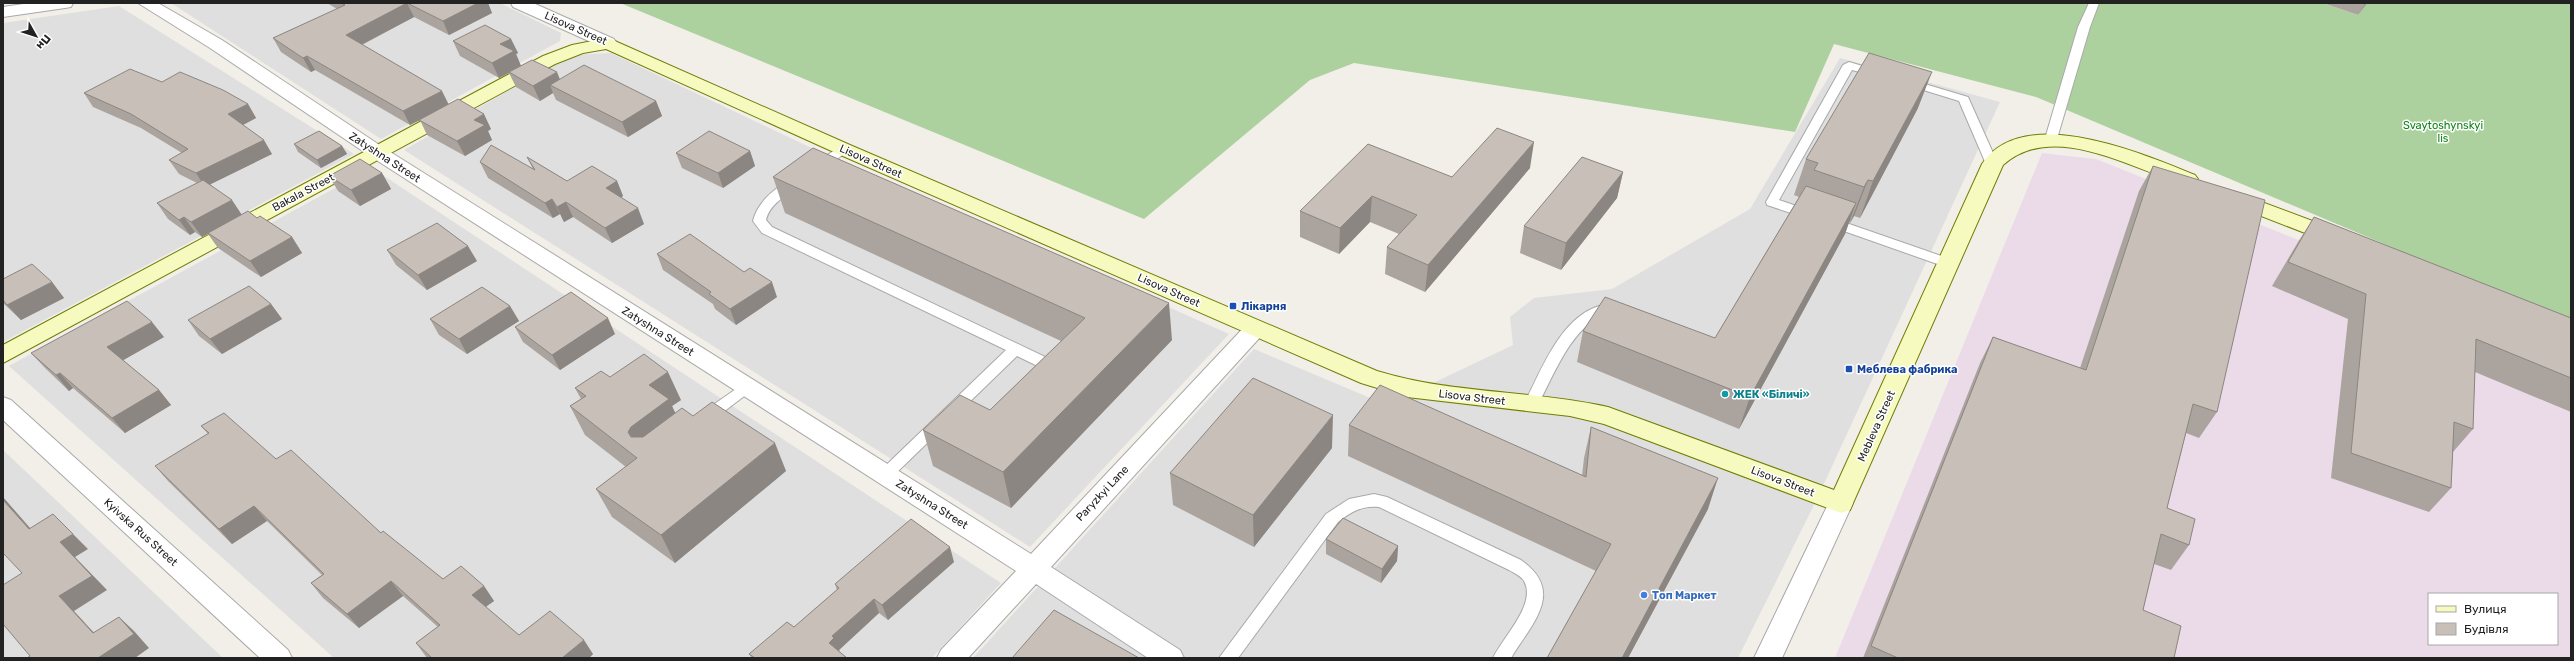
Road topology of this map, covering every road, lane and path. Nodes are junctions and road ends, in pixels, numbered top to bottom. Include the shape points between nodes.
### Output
1 (65, 3) edge
2 (146, 3) edge
3 (519, 3) edge
4 (2094, 3) edge
5 (3, 12) edge
6 (608, 43) junction
7 (2050, 142) junction
8 (843, 149) junction
9 (377, 152) junction
10 (1992, 164) junction
11 (2355, 245) edge
12 (1948, 263) junction
13 (1628, 315) edge
14 (1255, 328) junction
15 (1016, 349) junction
16 (3, 355) edge
17 (1057, 369) edge
18 (746, 387) junction
19 (1531, 404) junction
20 (3, 406) edge
21 (693, 428) edge
22 (885, 475) junction
23 (1841, 503) junction
24 (1032, 568) junction
25 (278, 658) edge
26 (951, 658) edge
27 (1170, 658) edge
28 (1228, 658) edge
29 (1502, 658) edge
30 (1768, 658) edge

1 - 5 street
2 - 9 street, Zatyshna Street via 216,44
3 - 6 street, Lisova Street
4 - 7 lane via 2084,27
6 - 8 street, Lisova Street
6 - 9 street, Bakala Street via 578,49 549,60
7 - 10 street, Mebleva Street via 2028,143 2010,149
7 - 11 street, Mebleva Street via 2084,145 2122,155
8 - 14 street, Lisova Street
8 - 15 lane via 768,203 761,211 759,221 767,230
9 - 16 street, Bakala Street
9 - 18 street, Zatyshna Street
10 - 12 street, Mebleva Street
10 - 12 lane via 1964,99 1849,65 1772,202
12 - 23 street, Mebleva Street
13 - 19 lane via 1607,310 1592,313 1583,320 1571,333
14 - 19 street, Lisova Street via 1369,377 1407,389
14 - 24 street, Paryzkyi Lane
15 - 17 lane
15 - 22 lane
18 - 21 lane
18 - 22 street, Zatyshna Street
19 - 23 street, Lisova Street via 1570,407 1608,416
20 - 25 street, Kyivska Rus Street
22 - 24 street, Zatyshna Street
23 - 30 street, Mebleva Street
24 - 26 street, Paryzkyi Lane
24 - 27 street, Zatyshna Street
28 - 29 lane via 1332,518 1347,506 1366,499 1395,508 1515,565 1529,575 1535,588 1536,602

